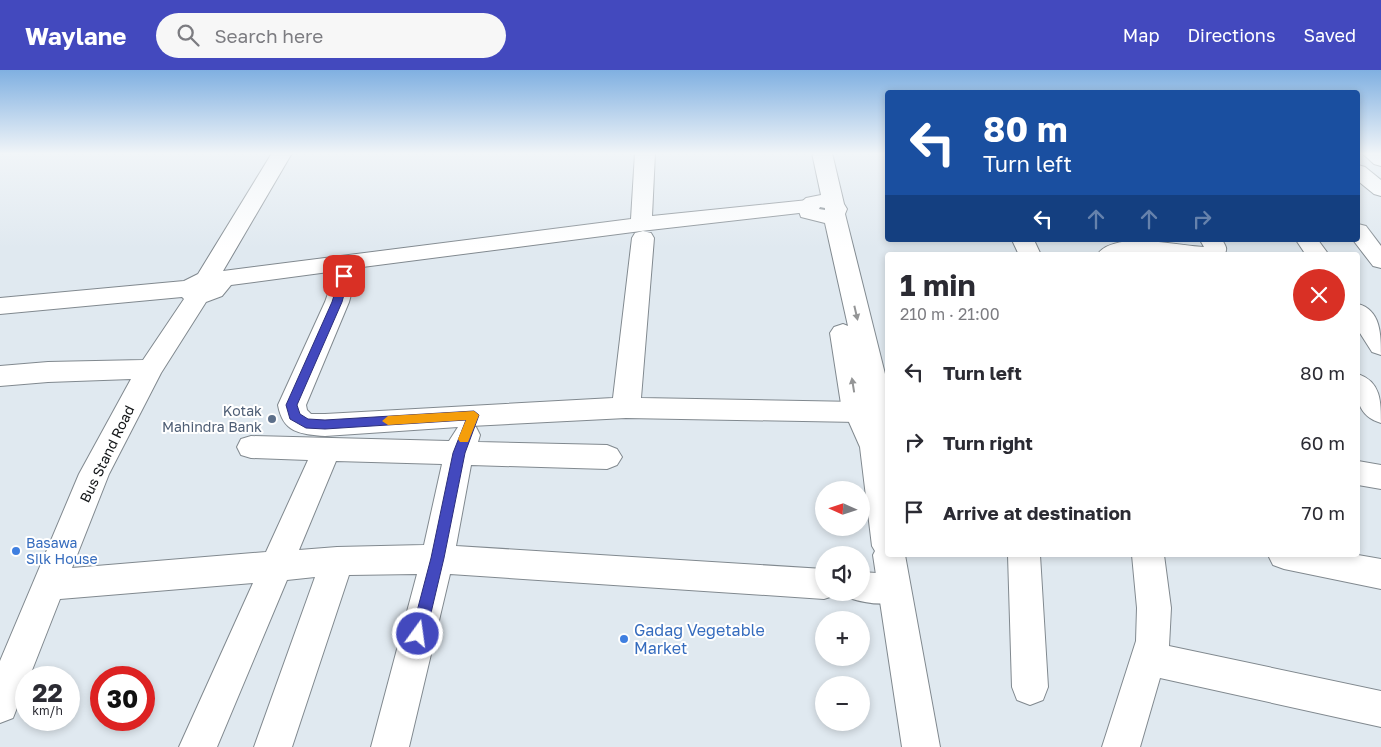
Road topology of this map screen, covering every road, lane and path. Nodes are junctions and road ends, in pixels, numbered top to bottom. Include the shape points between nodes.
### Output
1 (264, 185) edge
2 (644, 185) edge
3 (816, 185) edge
4 (821, 185) edge
5 (821, 209) junction
6 (642, 231) junction
7 (1367, 236) edge
8 (1112, 252) edge
9 (1180, 252) edge
10 (1381, 261) edge
11 (344, 276) junction
12 (204, 287) junction
13 (0, 306) edge
14 (1360, 315) edge
15 (1381, 346) edge
16 (150, 370) junction
17 (0, 376) edge
18 (1360, 386) edge
19 (626, 408) junction
20 (875, 412) edge
21 (1381, 412) edge
22 (474, 415) junction
23 (250, 447) dead end
24 (327, 449) junction
25 (459, 453) junction
26 (607, 457) dead end
27 (1360, 473) edge
28 (1381, 477) edge
29 (885, 525) edge
30 (888, 557) edge
31 (1024, 557) edge
32 (1148, 557) edge
33 (1294, 557) edge
34 (437, 558) junction
35 (337, 561) junction
36 (276, 566) junction
37 (1381, 574) edge
38 (815, 583) edge
39 (49, 585) junction
40 (877, 588) edge
41 (1147, 658) junction
42 (1030, 687) dead end
43 (0, 705) edge
44 (1381, 709) edge
45 (198, 747) edge
46 (273, 747) edge
47 (390, 747) edge
48 (921, 747) edge
49 (1121, 747) edge

1 - 12 street, Bus Stand Road
2 - 6 street
3 - 5 street
4 - 5 street
5 - 6 street
5 - 20 street
6 - 11 street
6 - 12 street
6 - 19 street
7 - 10 street
8 - 9 street via 1137,249
11 - 12 street
11 - 22 street via 337,302 292,405 294,416 306,424 325,425
12 - 13 street
12 - 16 street, Bus Stand Road
14 - 15 street
16 - 17 street
16 - 39 street, Bus Stand Road via 94,474
18 - 21 street
19 - 20 street
19 - 22 street
20 - 29 street via 874,447
22 - 25 street
23 - 24 street
24 - 25 street
24 - 36 street
25 - 26 street
25 - 34 street
27 - 28 street
30 - 40 street
31 - 42 street
32 - 41 street via 1154,608 1153,640
33 - 37 street
34 - 35 street
34 - 38 street
34 - 47 street
35 - 36 street
35 - 46 street
36 - 39 street
36 - 45 street
39 - 43 street, Bus Stand Road
40 - 48 street
41 - 44 street
41 - 49 street

